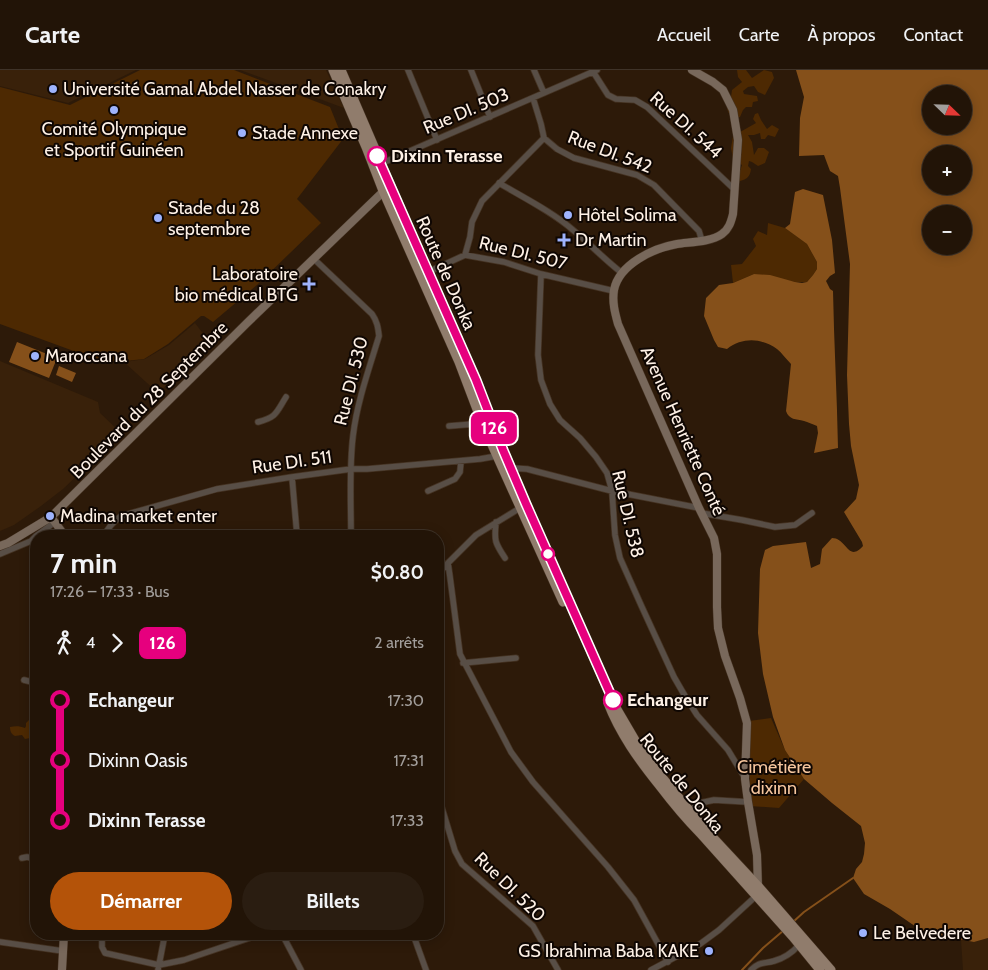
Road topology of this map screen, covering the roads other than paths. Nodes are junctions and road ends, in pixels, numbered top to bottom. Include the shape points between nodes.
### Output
1 (333, 70) edge
2 (341, 70) edge
3 (408, 70) edge
4 (471, 70) edge
5 (534, 70) edge
6 (692, 70) edge
7 (594, 71) edge
8 (544, 93) junction
9 (533, 98) junction
10 (490, 117) junction
11 (544, 138) junction
12 (437, 140) junction
13 (377, 165) junction
14 (498, 183) junction
15 (387, 188) junction
16 (735, 190) junction
17 (702, 241) junction
18 (465, 255) junction
19 (314, 259) junction
20 (428, 272) junction
21 (622, 273) junction
22 (541, 274) junction
23 (614, 291) junction
24 (286, 396) dead end
25 (482, 420) junction
26 (258, 422) dead end
27 (449, 426) dead end
28 (497, 456) junction
29 (460, 461) junction
30 (511, 468) junction
31 (351, 470) junction
32 (292, 477) junction
33 (428, 491) dead end
34 (612, 491) junction
35 (520, 508) junction
36 (700, 510) junction
37 (812, 513) dead end
38 (53, 520) junction
39 (496, 522) junction
40 (33, 530) edge
41 (43, 530) edge
42 (61, 530) edge
43 (107, 530) edge
44 (297, 530) edge
45 (351, 530) edge
46 (30, 531) edge
47 (30, 541) edge
48 (4, 544) edge
49 (0, 554) edge
50 (505, 558) dead end
51 (448, 562) junction
52 (444, 567) edge
53 (516, 658) dead end
54 (463, 663) junction
55 (24, 680) dead end
56 (30, 682) edge
57 (745, 779) junction
58 (748, 802) junction
59 (690, 810) junction
60 (444, 815) edge
61 (702, 830) junction
62 (22, 858) dead end
63 (30, 858) edge
64 (758, 886) junction
65 (756, 896) junction
66 (782, 920) junction
67 (797, 939) junction
68 (63, 940) edge
69 (102, 940) edge
70 (164, 940) edge
71 (243, 940) edge
72 (285, 940) edge
73 (414, 940) edge
74 (0, 942) edge
75 (62, 951) junction
76 (668, 962) junction
77 (158, 968) edge
78 (62, 970) edge
79 (301, 970) edge
80 (426, 970) edge
81 (558, 970) edge
82 (651, 970) edge
83 (752, 970) edge
84 (820, 970) edge
85 (831, 970) edge

1 - 13 main road, Route de Donka
2 - 13 main road, Route de Donka
3 - 12 street
4 - 10 street
5 - 8 street
6 - 16 main road, Avenue Henriette Conté via 723,90 733,110 738,140
7 - 8 street, Rue DI. 503
7 - 16 street, Rue DI. 544 via 608,95 635,100 647,107
8 - 9 street, Rue DI. 503
9 - 10 street, Rue DI. 503
9 - 11 street
10 - 12 street, Rue DI. 503
11 - 14 street
11 - 17 street, Rue DI. 542 via 574,158 637,175 654,185 699,231
12 - 13 street, Rue DI. 503
13 - 15 main road, Route de Donka
14 - 18 street via 482,202 472,222
14 - 21 street via 555,216
15 - 19 main road, Boulevard du 28 Septembre
15 - 20 main road, Route de Donka
15 - 25 main road, Route de Donka
16 - 17 main road, Avenue Henriette Conté via 731,223 721,235
17 - 21 main road, Avenue Henriette Conté via 655,250 638,258
18 - 20 street, Rue DI. 507
18 - 22 street, Rue DI. 507 via 504,262
19 - 31 street, Rue DI. 530 via 372,314 378,327 379,336 362,388 353,435
19 - 38 main road, Boulevard du 28 Septembre
20 - 30 main road, Route de Donka
21 - 23 main road, Avenue Henriette Conté
22 - 23 street, Rue DI. 507
22 - 34 street, Rue DI. 538 via 538,355 541,380 560,420 596,457 607,473
23 - 36 main road, Avenue Henriette Conté via 618,324
24 - 26 street via 274,416
25 - 27 street via 474,424
25 - 28 main road, Route de Donka
28 - 29 street, Rue DI. 511
28 - 35 main road, Route de Donka
29 - 31 street, Rue DI. 511
29 - 33 street via 460,472 455,479
30 - 34 street via 527,469
30 - 59 main road, Route de Donka via 616,706 639,747
31 - 32 street, Rue DI. 511
31 - 45 street, Rue DI. 530
32 - 43 street, Rue DI. 511 via 217,489 121,516
32 - 44 street
34 - 36 street
34 - 57 street, Rue DI. 538 via 620,558 674,677 697,715 728,750
35 - 39 street
35 - 61 main road, Route de Donka via 616,722 646,769 683,816
36 - 37 street via 775,527 795,525
36 - 57 main road, Avenue Henriette Conté via 714,538 717,554 718,628 747,723
38 - 40 main road, Boulevard du 28 Septembre
38 - 41 street
38 - 42 main road
39 - 50 street via 496,545
39 - 51 street via 476,535
46 - 48 main road, Boulevard du 28 Septembre
47 - 49 street
51 - 52 street
51 - 54 street
53 - 54 street
54 - 76 street via 511,752 634,900
55 - 56 street
57 - 58 main road, Avenue Henriette Conté
58 - 59 street via 714,800 700,803
58 - 64 main road, Avenue Henriette Conté via 757,856
59 - 61 main road, Route de Donka
60 - 81 street, Rue DI. 520 via 462,864 533,926
61 - 64 main road, Route de Donka
61 - 65 main road, Route de Donka
62 - 63 street
64 - 65 main road, Avenue Henriette Conté
64 - 66 main road, Route de Donka
65 - 66 main road, Route de Donka
65 - 76 street via 720,930
66 - 67 main road
67 - 83 street via 791,954 762,962
67 - 84 main road
67 - 85 main road
68 - 75 main road
69 - 77 street via 106,953
70 - 77 street
71 - 77 street
72 - 79 street
73 - 80 street
74 - 75 street
75 - 78 main road
76 - 82 street

